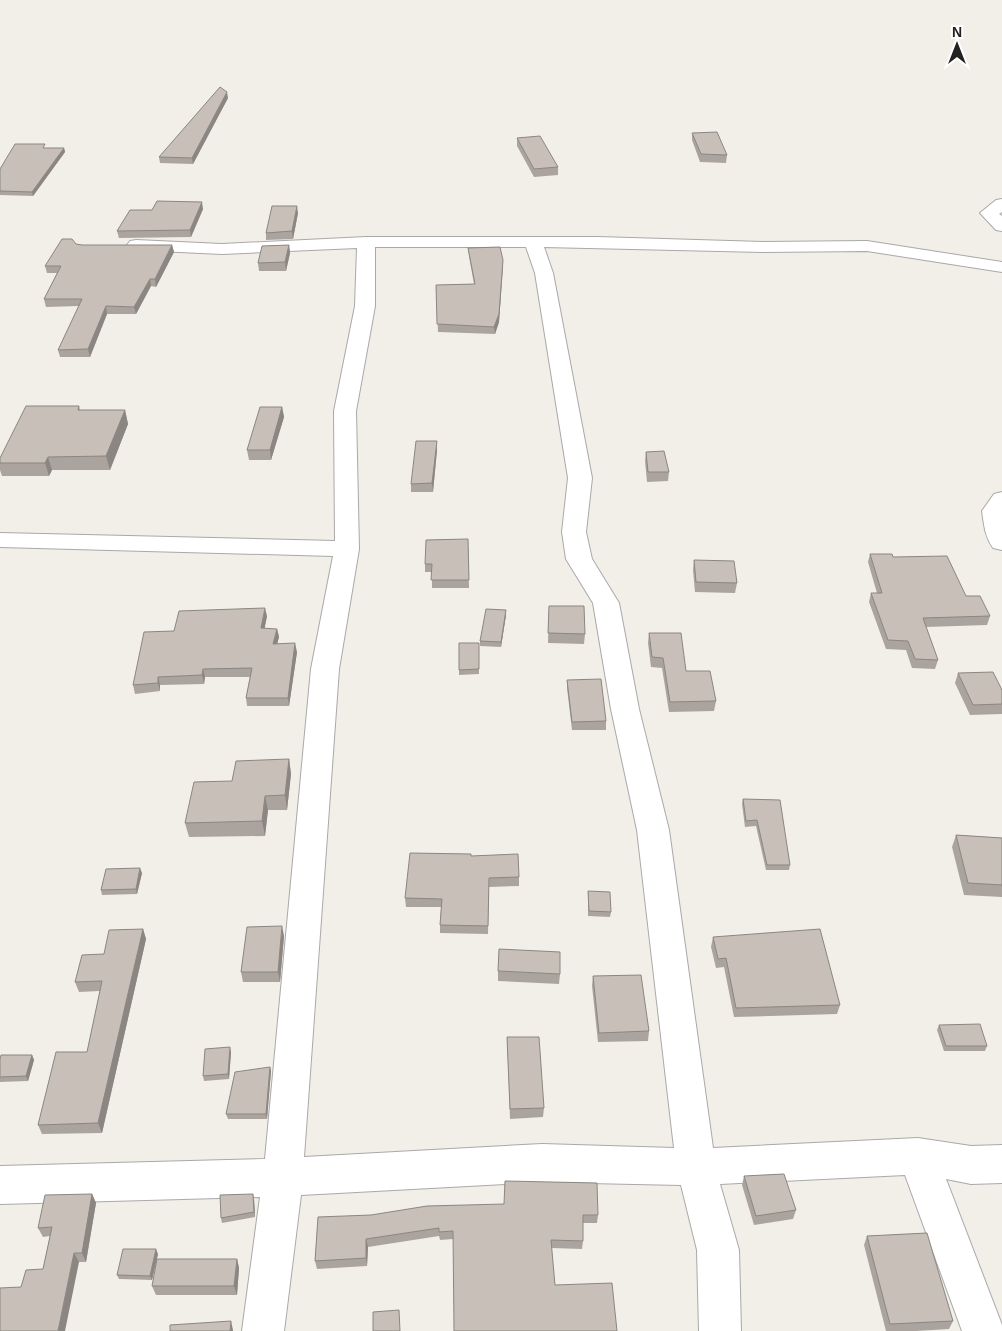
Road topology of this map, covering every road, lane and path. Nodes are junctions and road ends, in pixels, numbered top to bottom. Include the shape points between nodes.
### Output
1 (1002, 204) edge
2 (1002, 226) edge
3 (366, 242) junction
4 (533, 242) junction
5 (123, 245) edge
6 (1002, 267) edge
7 (1002, 499) edge
8 (0, 540) edge
9 (1002, 543) edge
10 (347, 549) junction
11 (918, 1156) junction
12 (1002, 1164) edge
13 (696, 1167) junction
14 (283, 1177) junction
15 (0, 1185) edge
16 (263, 1331) edge
17 (720, 1331) edge
18 (983, 1331) edge

1 - 2 street via 989,213
3 - 4 street
3 - 5 street via 222,249
3 - 10 street via 365,306 345,411
4 - 6 street via 867,246
4 - 13 street via 546,282 580,478 574,532 579,559 606,603 625,709 653,830
7 - 9 street via 994,511
8 - 10 street
10 - 14 street via 325,669
11 - 12 street via 970,1165
11 - 13 street
11 - 18 street
13 - 14 street via 542,1163
13 - 17 street via 718,1250
14 - 15 street
14 - 16 street

